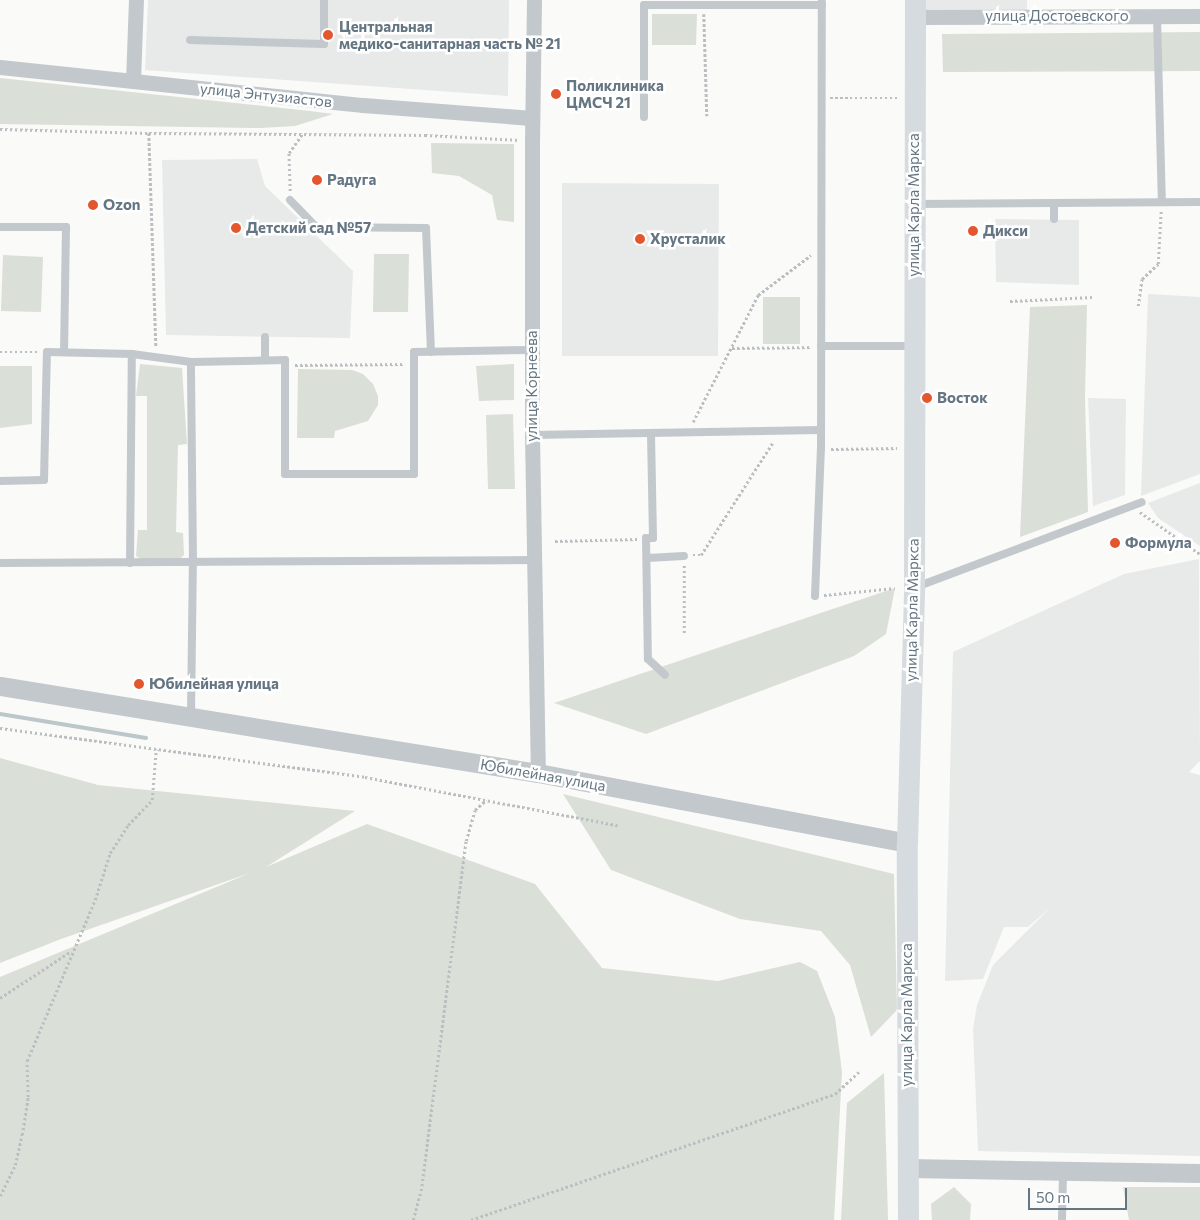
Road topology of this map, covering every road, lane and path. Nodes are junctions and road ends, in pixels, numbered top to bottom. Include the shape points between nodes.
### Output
1 (136, 0) edge
2 (324, 0) edge
3 (534, 0) edge
4 (704, 2) edge
5 (822, 2) edge
6 (915, 9) edge
7 (1157, 16) junction
8 (1200, 16) edge
9 (190, 40) dead end
10 (0, 67) edge
11 (133, 81) junction
12 (821, 98) junction
13 (898, 98) dead end
14 (707, 116) dead end
15 (644, 117) dead end
16 (532, 118) junction
17 (0, 129) edge
18 (149, 133) junction
19 (304, 133) junction
20 (521, 140) dead end
21 (290, 200) joint
22 (1162, 202) junction
23 (1200, 202) edge
24 (1054, 203) junction
25 (914, 204) junction
26 (1054, 220) dead end
27 (0, 227) edge
28 (821, 248) junction
29 (1092, 297) dead end
30 (1010, 301) dead end
31 (1138, 306) dead end
32 (265, 337) dead end
33 (820, 346) junction
34 (915, 346) junction
35 (732, 348) junction
36 (532, 350) junction
37 (0, 352) edge
38 (47, 352) junction
39 (64, 352) junction
40 (431, 352) junction
41 (132, 354) junction
42 (157, 358) junction
43 (265, 360) junction
44 (191, 362) junction
45 (414, 364) junction
46 (286, 365) junction
47 (820, 430) junction
48 (779, 432) junction
49 (686, 433) junction
50 (651, 434) junction
51 (532, 435) junction
52 (897, 448) dead end
53 (821, 449) junction
54 (0, 481) edge
55 (1142, 502) dead end
56 (1130, 506) junction
57 (646, 538) junction
58 (555, 541) dead end
59 (1200, 554) edge
60 (684, 556) junction
61 (646, 558) junction
62 (532, 560) junction
63 (0, 563) edge
64 (130, 563) junction
65 (193, 563) junction
66 (904, 588) junction
67 (815, 596) joint
68 (684, 633) dead end
69 (665, 675) dead end
70 (0, 686) edge
71 (191, 716) junction
72 (0, 728) edge
73 (156, 749) junction
74 (538, 773) junction
75 (486, 800) junction
76 (618, 825) dead end
77 (907, 842) junction
78 (72, 951) junction
79 (0, 998) edge
80 (860, 1071) dead end
81 (908, 1168) junction
82 (1063, 1169) junction
83 (1200, 1173) edge
84 (0, 1196) edge
85 (413, 1220) edge
86 (471, 1220) edge
87 (908, 1220) edge
88 (1062, 1220) edge

1 - 11 street
2 - 9 lane via 324,44
3 - 16 street, улица Корнеева
4 - 5 lane
4 - 14 path
4 - 15 lane via 644,5
5 - 12 lane
6 - 7 street, улица Достоевского
6 - 25 main road, улица Карла Маркса
7 - 8 street, улица Достоевского
7 - 22 lane
10 - 11 street, улица Энтузиастов
11 - 16 street, улица Энтузиастов via 379,107
12 - 13 path
12 - 28 lane
16 - 36 street, улица Корнеева
17 - 18 path
18 - 19 path
18 - 42 path
19 - 20 path
19 - 21 path via 289,153
21 - 40 lane via 316,227 426,228
22 - 23 lane
22 - 24 lane
22 - 31 path via 1158,264 1142,279
24 - 25 lane
24 - 26 lane
25 - 34 main road, улица Карла Маркса
27 - 39 lane via 66,227
28 - 33 lane
28 - 35 path via 758,295
29 - 30 path
32 - 43 lane
33 - 34 lane
33 - 35 path
33 - 47 lane
34 - 66 main road, улица Карла Маркса
35 - 49 path
36 - 40 lane
36 - 51 street, улица Корнеева
37 - 38 path
38 - 39 lane
38 - 54 lane via 44,480
39 - 41 lane
40 - 45 lane via 414,352
41 - 42 lane
41 - 64 lane
42 - 44 lane
43 - 44 lane
43 - 46 lane via 286,360
44 - 65 lane
45 - 46 path
45 - 46 lane via 414,474 285,474
47 - 48 lane
47 - 53 lane
48 - 49 lane
48 - 60 path via 701,555
49 - 50 lane
50 - 51 lane
50 - 57 lane via 653,538
51 - 62 street, улица Корнеева
52 - 53 path
53 - 67 lane
55 - 56 lane
56 - 59 path
56 - 66 lane
57 - 58 path
57 - 61 lane
60 - 61 lane
60 - 68 path
61 - 69 lane via 648,659
62 - 65 lane
62 - 74 street, улица Корнеева
63 - 64 lane
64 - 65 lane
65 - 71 lane
66 - 67 path
66 - 77 main road, улица Карла Маркса
70 - 71 street, Юбилейная улица
71 - 74 street, Юбилейная улица
72 - 73 path
73 - 75 path via 365,777
73 - 78 path via 152,800 128,825 110,853 95,900
74 - 77 street, Юбилейная улица
75 - 76 path
75 - 85 path via 475,810 466,841 421,1191
77 - 81 main road, улица Карла Маркса
78 - 79 path
78 - 84 path via 27,1062 28,1097 22,1134 15,1166
80 - 86 path via 835,1094
81 - 82 street
81 - 87 main road, улица Карла Маркса
82 - 83 street
82 - 88 lane

